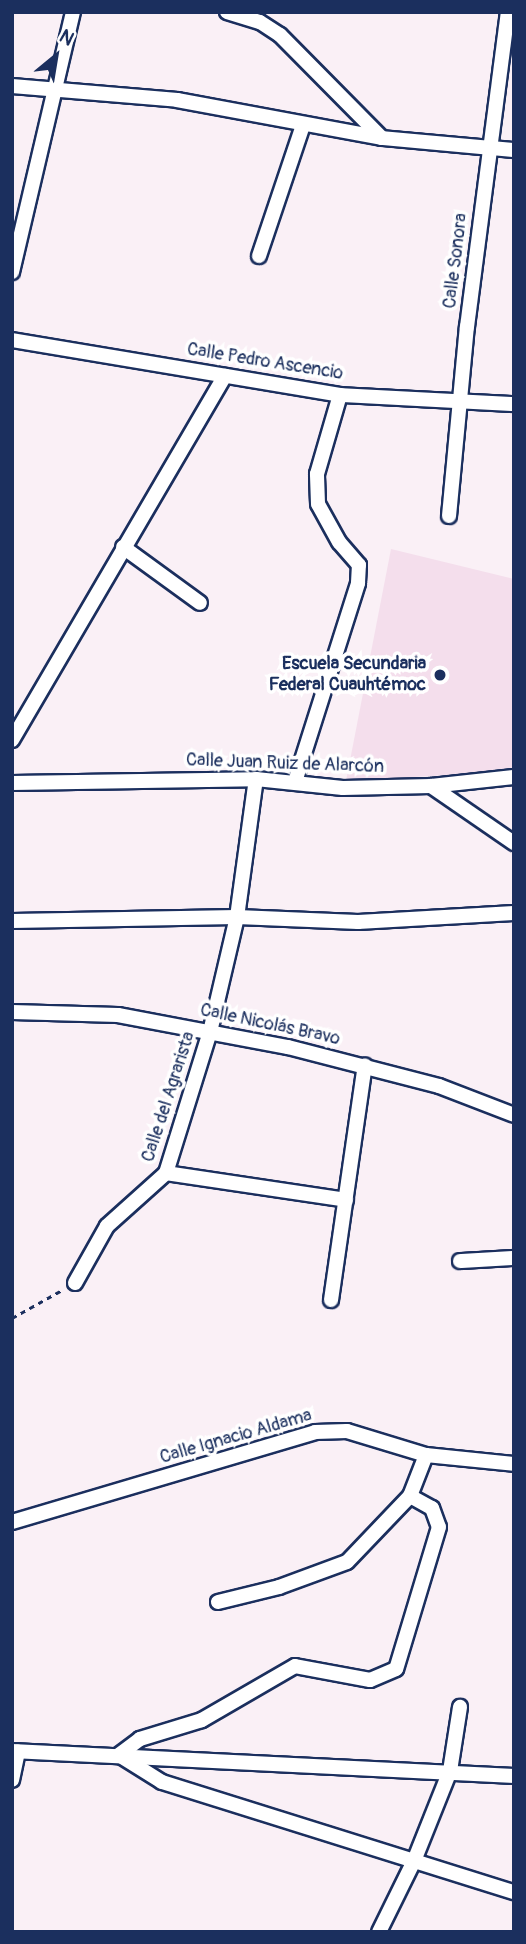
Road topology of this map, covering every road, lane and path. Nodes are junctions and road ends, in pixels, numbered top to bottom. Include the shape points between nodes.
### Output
1 (73, 12) edge
2 (227, 12) edge
3 (507, 13) edge
4 (12, 86) edge
5 (57, 89) junction
6 (303, 125) junction
7 (382, 138) junction
8 (490, 148) junction
9 (514, 150) edge
10 (259, 256) dead end
11 (12, 272) edge
12 (12, 340) edge
13 (225, 376) junction
14 (341, 395) junction
15 (460, 399) junction
16 (514, 404) edge
17 (449, 516) dead end
18 (122, 547) junction
19 (200, 603) dead end
20 (13, 736) edge
21 (514, 777) edge
22 (256, 779) junction
23 (295, 782) junction
24 (12, 783) edge
25 (431, 786) junction
26 (514, 843) edge
27 (514, 913) edge
28 (237, 917) junction
29 (12, 921) edge
30 (12, 1012) edge
31 (211, 1032) junction
32 (365, 1065) junction
33 (514, 1115) edge
34 (166, 1173) junction
35 (346, 1200) junction
36 (514, 1258) edge
37 (460, 1261) dead end
38 (75, 1283) joint
39 (331, 1300) dead end
40 (12, 1318) edge
41 (426, 1455) junction
42 (514, 1464) edge
43 (410, 1496) junction
44 (12, 1522) edge
45 (218, 1602) dead end
46 (460, 1707) dead end
47 (15, 1751) edge
48 (119, 1755) junction
49 (450, 1771) junction
50 (514, 1776) edge
51 (12, 1780) edge
52 (414, 1861) junction
53 (514, 1892) edge
54 (379, 1932) edge

1 - 5 street
2 - 7 street via 260,22 280,35
3 - 8 street, Calle Sonora
4 - 5 street
5 - 6 street via 177,100
5 - 11 street
6 - 7 street
6 - 10 street
7 - 8 street
8 - 9 street
8 - 15 street, Calle Sonora
12 - 13 street, Calle Pedro Ascencio
13 - 14 street, Calle Pedro Ascencio
13 - 18 street
14 - 15 street, Calle Pedro Ascencio
14 - 23 street via 317,474 318,504 339,542 359,565 358,583
15 - 16 street, Calle Pedro Ascencio
15 - 17 street, Calle Sonora
18 - 19 street
18 - 20 street
21 - 25 street, Calle Juan Ruiz de Alarcón
22 - 23 street, Calle Juan Ruiz de Alarcón
22 - 24 street, Calle Juan Ruiz de Alarcón
22 - 28 street, Calle del Agrarista
23 - 25 street, Calle Juan Ruiz de Alarcón via 343,788
25 - 26 street
27 - 28 street via 358,922
28 - 29 street
28 - 31 street, Calle del Agrarista
30 - 31 street, Calle Nicolás Bravo via 118,1015
31 - 32 street, Calle Nicolás Bravo
31 - 34 street, Calle del Agrarista
32 - 33 street, Calle Nicolás Bravo
32 - 35 street
34 - 35 street
34 - 38 street, Calle del Agrarista via 107,1226
35 - 39 street
36 - 37 street
38 - 40 path
41 - 42 street, Calle Ignacio Aldama
41 - 43 street
41 - 44 street, Calle Ignacio Aldama via 347,1431 315,1432
43 - 45 street via 347,1562 279,1587
43 - 48 street via 432,1508 439,1527 396,1668 370,1681 295,1666 202,1720 140,1739
46 - 49 street
47 - 48 street
47 - 51 street
48 - 49 street
48 - 52 street via 162,1782
49 - 50 street
49 - 52 street
52 - 53 street
52 - 54 street

